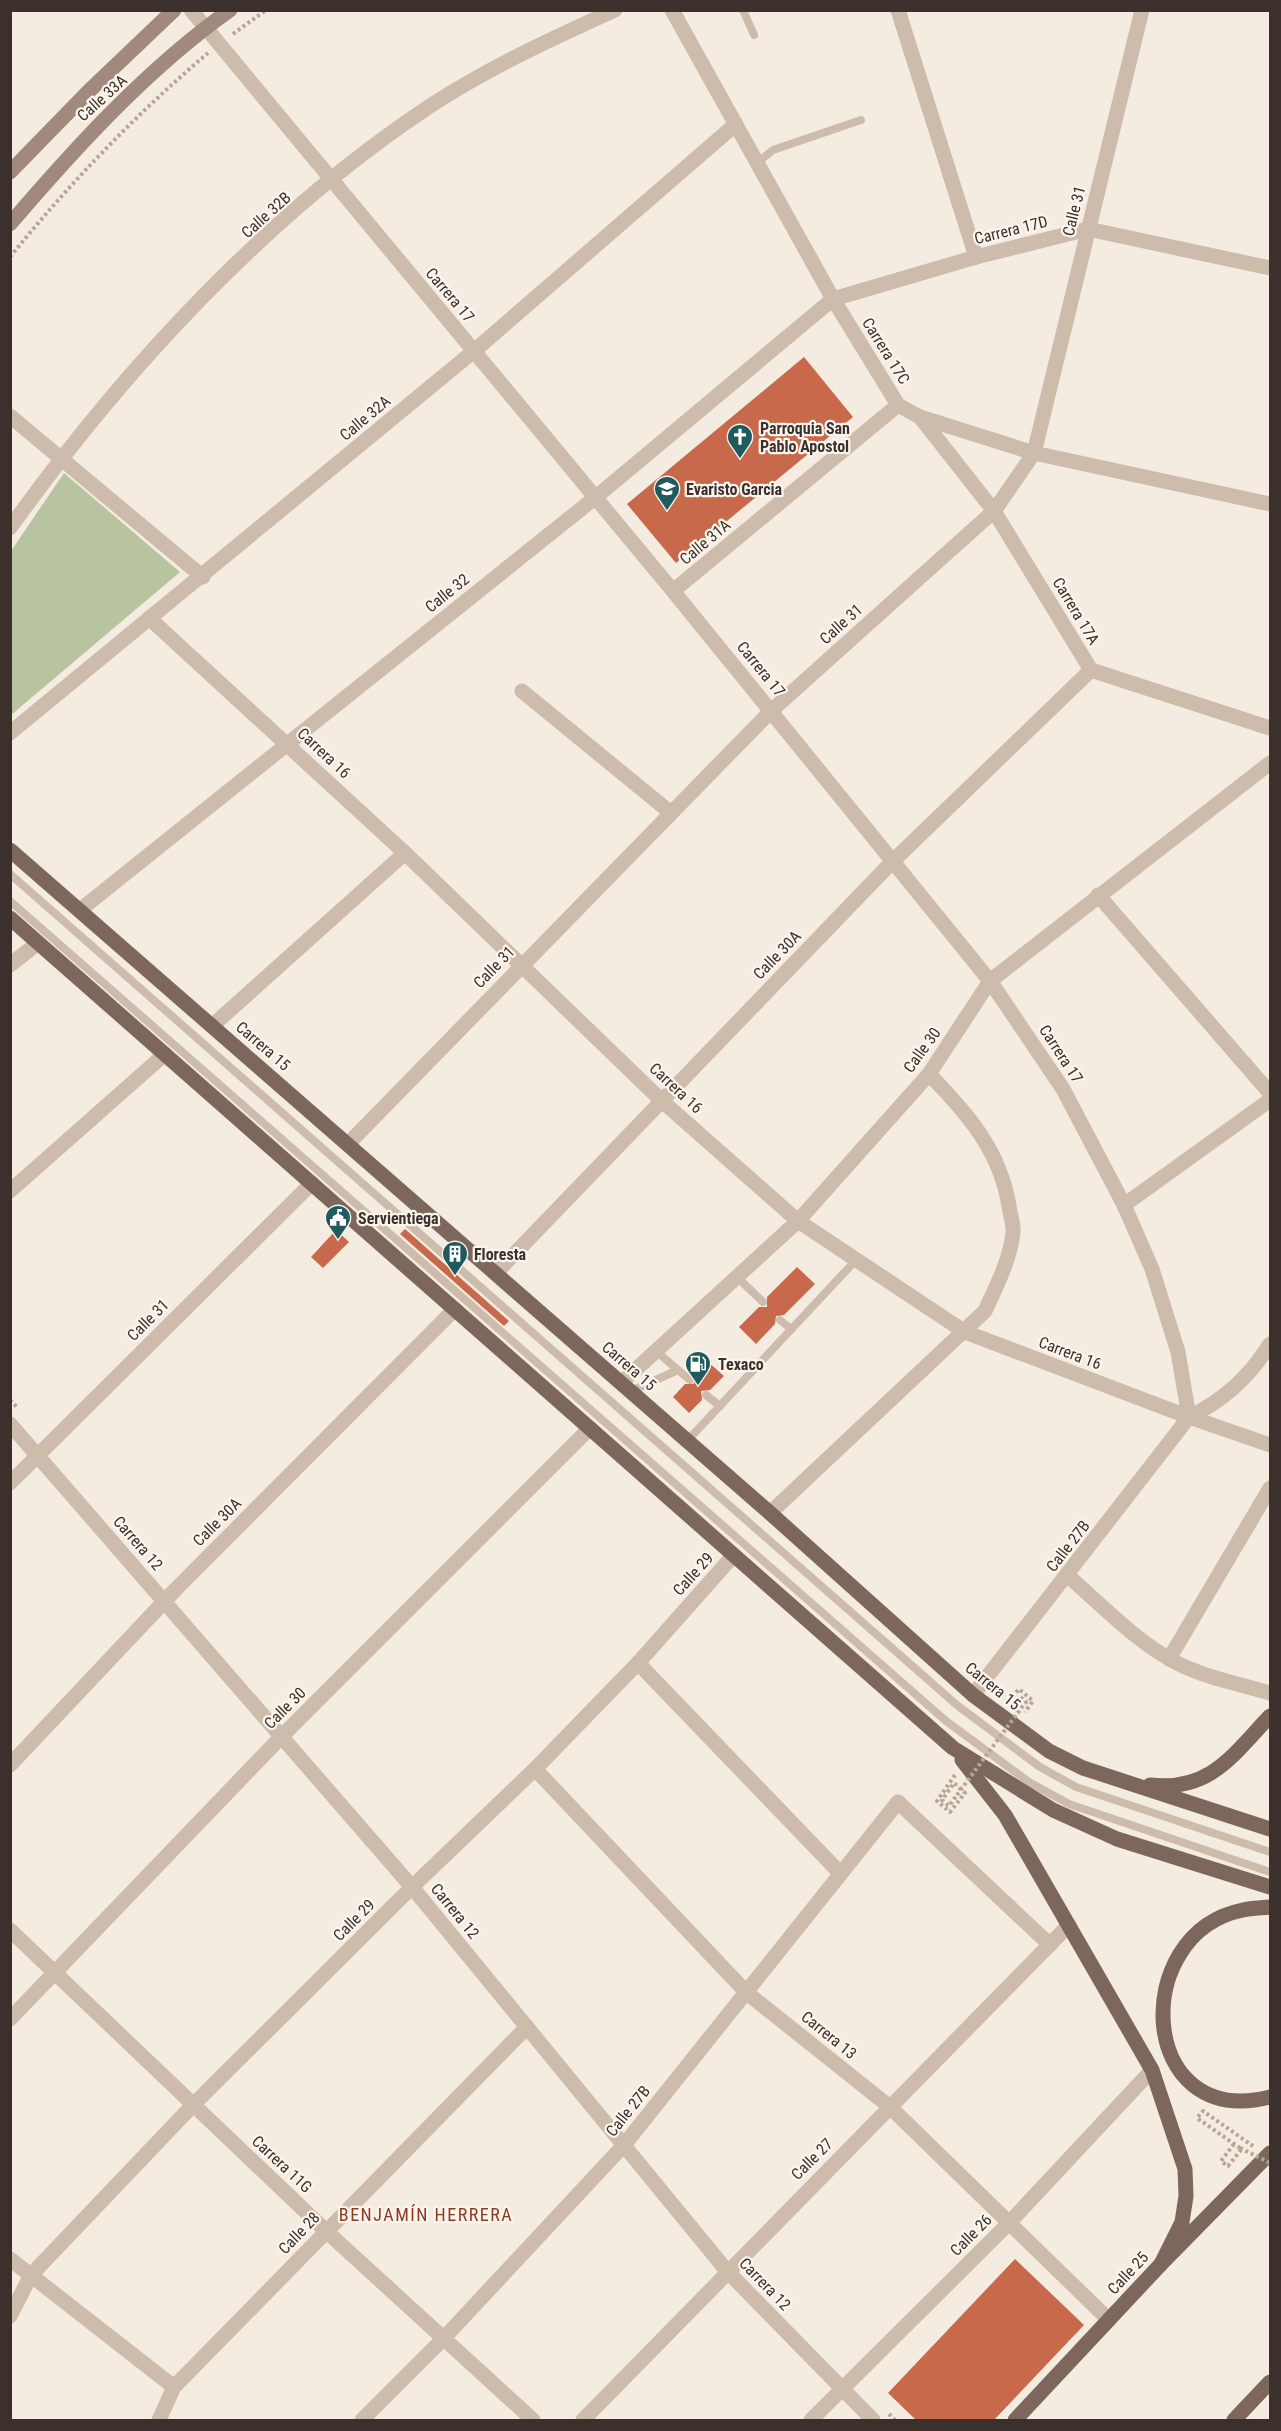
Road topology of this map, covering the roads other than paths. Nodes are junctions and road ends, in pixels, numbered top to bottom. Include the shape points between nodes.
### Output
1 (174, 10) edge
2 (191, 10) edge
3 (230, 10) edge
4 (615, 10) edge
5 (672, 10) edge
6 (743, 10) edge
7 (898, 10) edge
8 (1143, 10) edge
9 (205, 28) junction
10 (754, 35) dead end
11 (861, 120) dead end
12 (736, 124) junction
13 (757, 163) junction
14 (10, 172) edge
15 (331, 181) junction
16 (10, 224) edge
17 (1088, 229) junction
18 (976, 257) junction
19 (1270, 268) edge
20 (833, 299) junction
21 (474, 351) junction
22 (898, 405) junction
23 (10, 416) edge
24 (920, 417) junction
25 (1034, 453) junction
26 (61, 458) junction
27 (596, 497) junction
28 (1270, 504) edge
29 (994, 511) junction
30 (10, 528) edge
31 (203, 577) junction
32 (674, 591) junction
33 (149, 618) junction
34 (1091, 670) junction
35 (522, 691) dead end
36 (771, 711) junction
37 (1270, 728) edge
38 (10, 733) edge
39 (288, 744) junction
40 (1270, 763) edge
41 (671, 813) junction
42 (10, 850) edge
43 (405, 853) junction
44 (892, 862) junction
45 (10, 874) edge
46 (1098, 895) junction
47 (10, 901) edge
48 (80, 910) junction
49 (10, 918) edge
50 (38, 943) junction
51 (522, 964) junction
52 (10, 965) edge
53 (990, 981) junction
54 (212, 1026) junction
55 (165, 1054) junction
56 (929, 1074) junction
57 (1270, 1094) edge
58 (1270, 1100) edge
59 (662, 1101) junction
60 (348, 1144) junction
61 (312, 1183) junction
62 (10, 1191) edge
63 (1124, 1205) junction
64 (798, 1221) junction
65 (856, 1260) junction
66 (496, 1273) junction
67 (737, 1277) junction
68 (763, 1302) dead end
69 (455, 1309) junction
70 (780, 1320) dead end
71 (791, 1329) junction
72 (965, 1332) junction
73 (1270, 1344) edge
74 (656, 1351) junction
75 (678, 1370) junction
76 (690, 1380) dead end
77 (626, 1387) junction
78 (706, 1395) dead end
79 (720, 1406) junction
80 (1189, 1417) junction
81 (10, 1424) edge
82 (590, 1428) junction
83 (688, 1440) junction
84 (1270, 1445) edge
85 (38, 1455) junction
86 (10, 1483) edge
87 (1270, 1488) edge
88 (770, 1513) junction
89 (733, 1556) junction
90 (1068, 1576) junction
91 (165, 1600) junction
92 (1169, 1659) junction
93 (638, 1663) junction
94 (1270, 1693) edge
95 (973, 1695) junction
96 (1270, 1716) edge
97 (280, 1737) junction
98 (953, 1748) junction
99 (10, 1765) edge
100 (535, 1769) junction
101 (1119, 1782) junction
102 (1270, 1829) edge
103 (1270, 1852) edge
104 (1270, 1872) edge
105 (840, 1873) junction
106 (412, 1887) junction
107 (1270, 1887) edge
108 (1270, 1907) edge
109 (1069, 1925) junction
110 (10, 1930) edge
111 (1050, 1945) junction
112 (53, 1972) junction
113 (747, 1993) junction
114 (10, 2019) edge
115 (527, 2027) junction
116 (1152, 2070) junction
117 (1270, 2097) edge
118 (193, 2105) junction
119 (890, 2107) junction
120 (624, 2145) junction
121 (1270, 2153) edge
122 (1009, 2223) junction
123 (326, 2231) junction
124 (10, 2259) edge
125 (1161, 2264) junction
126 (727, 2271) junction
127 (31, 2275) junction
128 (10, 2316) edge
129 (1110, 2320) junction
130 (444, 2338) junction
131 (1270, 2382) edge
132 (174, 2387) junction
133 (842, 2388) junction
134 (159, 2421) edge
135 (362, 2421) edge
136 (533, 2421) edge
137 (583, 2421) edge
138 (811, 2421) edge
139 (873, 2421) edge
140 (1015, 2421) edge
141 (1234, 2421) edge

1 - 14 main road, Calle 33A
2 - 9 street, Carrera 17
3 - 9 main road, Calle 33A
4 - 15 street, Calle 32B via 474,79 429,107
5 - 12 street, Carrera 17C
6 - 10 lane
7 - 18 street
8 - 17 street, Calle 31
9 - 15 street, Carrera 17
9 - 16 main road, Calle 33A via 81,142
11 - 13 lane via 773,150
12 - 13 street, Carrera 17C
12 - 21 street, Calle 32A
13 - 20 street, Carrera 17C
15 - 21 street, Carrera 17
15 - 26 street, Calle 32B via 201,298
17 - 18 street, Carrera 17D
17 - 19 street, Carrera 17D
17 - 25 street, Calle 31
18 - 20 street, Carrera 17D
20 - 22 street, Carrera 17C
20 - 27 street, Calle 32
21 - 27 street, Carrera 17
21 - 31 street, Calle 32A
22 - 24 street, Carrera 17C
22 - 32 street, Calle 31A
23 - 26 street
24 - 25 street, Carrera 17C
24 - 29 street, Carrera 17A
25 - 28 street, Carrera 17C
25 - 29 street, Calle 31
26 - 30 street, Calle 32B
26 - 31 street
27 - 32 street, Carrera 17
27 - 39 street, Calle 32
29 - 34 street, Carrera 17A
29 - 36 street, Calle 31
31 - 33 street, Calle 32A
32 - 36 street, Carrera 17
33 - 38 street, Calle 32A
33 - 39 street, Carrera 16
34 - 37 street, Carrera 17A
34 - 44 street, Calle 30A
35 - 41 street
36 - 41 street, Calle 31
36 - 44 street, Carrera 17
39 - 43 street, Carrera 16
39 - 48 street, Calle 32
40 - 46 street, Calle 30
41 - 51 street, Calle 31
42 - 48 main road, Carrera 15
43 - 51 street, Carrera 16
43 - 54 street
44 - 53 street, Carrera 17
44 - 59 street, Calle 30A
45 - 103 lane via 958,1706 1040,1767 1076,1787
46 - 53 street, Calle 30
46 - 57 street
47 - 104 lane via 946,1721 1029,1782 1069,1804
48 - 54 main road, Carrera 15
49 - 50 main road
50 - 52 street
50 - 55 main road
51 - 59 street, Carrera 16
51 - 60 street, Calle 31
53 - 56 street, Calle 30
53 - 63 street, Carrera 17 via 1063,1089
54 - 60 main road, Carrera 15
55 - 61 main road
55 - 62 street
56 - 64 street, Calle 30
56 - 72 street via 957,1102 983,1137 1005,1179 1013,1232 1001,1276 985,1311
58 - 63 street
59 - 64 street, Carrera 16
59 - 66 street, Calle 30A
60 - 66 main road, Carrera 15
61 - 69 main road
61 - 85 street, Calle 31
63 - 80 street, Carrera 17 via 1152,1269 1175,1342
64 - 65 street, Carrera 16
64 - 67 street, Calle 30
65 - 71 lane
65 - 72 street, Carrera 16
66 - 77 main road, Carrera 15
67 - 68 lane
67 - 74 street, Calle 30
69 - 82 main road
69 - 91 street, Calle 30A
70 - 71 lane
71 - 79 lane
72 - 80 street, Carrera 16
72 - 88 street
73 - 80 street via 1257,1364 1214,1405
74 - 75 lane
74 - 77 street, Calle 30
75 - 76 lane
75 - 77 lane
77 - 83 main road, Carrera 15
78 - 79 lane
79 - 83 lane
80 - 84 street, Carrera 16
80 - 90 street, Calle 27B
81 - 85 street, Carrera 12
82 - 89 main road
82 - 97 street, Calle 30
83 - 88 main road, Carrera 15
85 - 86 street, Calle 31
85 - 91 street, Carrera 12
87 - 92 street
88 - 95 main road, Carrera 15
89 - 93 street, Calle 29
89 - 98 main road
90 - 92 street
90 - 95 street, Calle 27B
91 - 97 street, Carrera 12
91 - 99 street, Calle 30A
92 - 94 street
93 - 100 street, Calle 29
93 - 105 street
95 - 101 main road, Carrera 15 via 1049,1751
96 - 101 main road via 1218,1770 1205,1778 1175,1786
97 - 106 street, Carrera 12
97 - 112 street, Calle 30
98 - 107 main road via 1053,1810 1117,1839
98 - 109 main road via 1005,1815
100 - 106 street, Calle 29
100 - 113 street, Carrera 13
101 - 102 main road, Carrera 15
105 - 111 street, Calle 27B via 898,1802
105 - 113 street, Calle 27B
106 - 115 street, Carrera 12
106 - 118 street, Calle 29
108 - 117 main road via 1230,1914 1192,1940 1168,1978 1162,2017 1171,2058 1187,2080 1230,2101
109 - 111 street, Calle 27
109 - 116 main road
110 - 112 street, Carrera 11G
111 - 119 street, Calle 27
112 - 114 street, Calle 30
112 - 118 street, Carrera 11G
113 - 119 street, Carrera 13
113 - 120 street, Calle 27B
115 - 120 street, Carrera 12
115 - 123 street, Calle 28
116 - 122 street, Calle 26
116 - 125 main road via 1185,2169 1182,2222
118 - 123 street, Carrera 11G
118 - 127 street, Calle 29
119 - 122 street, Carrera 13
119 - 126 street, Calle 27
120 - 126 street, Carrera 12
120 - 130 street, Calle 27B
121 - 125 main road, Calle 25
122 - 129 street, Carrera 13
122 - 133 street, Calle 26
123 - 130 street, Carrera 11G
123 - 132 street, Calle 28
124 - 127 street
125 - 129 main road, Calle 25
126 - 133 street, Carrera 12
126 - 137 street, Calle 27
127 - 128 street, Calle 29
127 - 132 street
129 - 140 main road, Calle 25
130 - 135 street, Calle 27B
130 - 136 street, Carrera 11G
131 - 141 main road
132 - 134 street, Calle 28
133 - 138 street, Calle 26
133 - 139 street, Carrera 12

